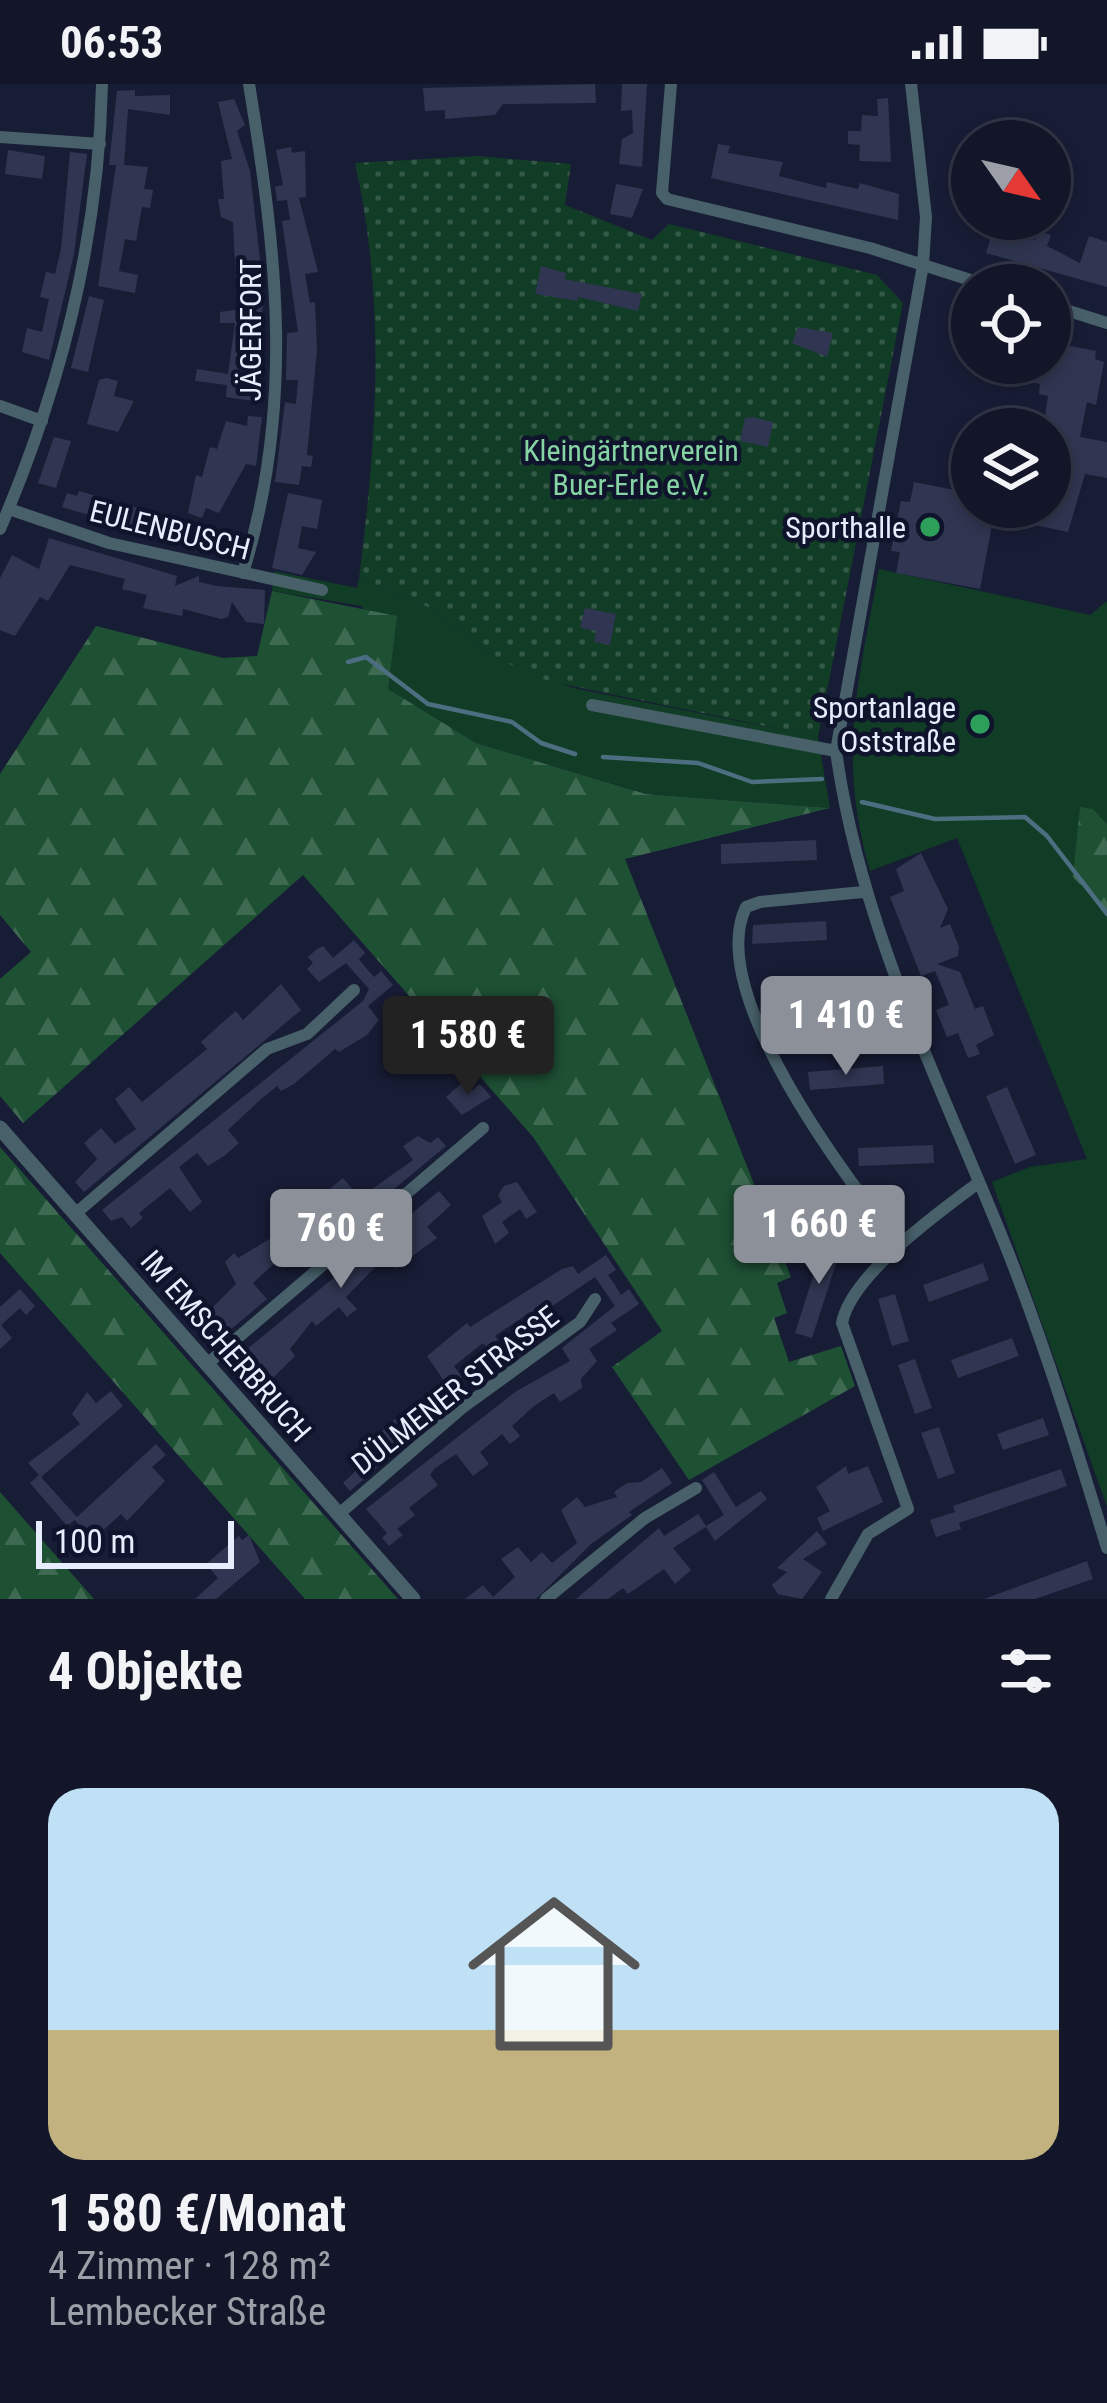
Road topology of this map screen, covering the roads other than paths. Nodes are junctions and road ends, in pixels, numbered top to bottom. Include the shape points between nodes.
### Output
1 (102, 84) edge
2 (249, 84) edge
3 (671, 84) edge
4 (911, 84) edge
5 (0, 137) edge
6 (100, 144) junction
7 (923, 265) junction
8 (951, 274) edge
9 (1071, 312) edge
10 (1107, 323) edge
11 (0, 406) edge
12 (43, 421) junction
13 (9, 509) junction
14 (0, 529) edge
15 (243, 573) junction
16 (322, 590) dead end
17 (592, 705) dead end
18 (836, 751) junction
19 (863, 892) junction
20 (354, 989) dead end
21 (0, 1128) edge
22 (483, 1128) dead end
23 (978, 1183) junction
24 (76, 1214) junction
25 (900, 1247) junction
26 (596, 1299) dead end
27 (206, 1365) junction
28 (697, 1488) dead end
29 (339, 1514) junction
30 (1107, 1548) edge
31 (413, 1599) edge
32 (546, 1599) edge
33 (831, 1599) edge

1 - 6 street
2 - 15 street, JÄGERFORT via 279,323 270,465
3 - 7 street via 667,200
4 - 7 street via 926,217
5 - 6 street
6 - 12 street via 87,250
7 - 8 street
7 - 18 street
9 - 10 street
11 - 12 street
12 - 13 street
13 - 14 street
13 - 15 street, EULENBUSCH via 109,543
15 - 16 street, EULENBUSCH
17 - 18 street
18 - 19 street
19 - 23 street
19 - 25 street via 760,902 746,907 736,926 761,1032
20 - 24 street via 307,1034 267,1049
21 - 24 street, IM EMSCHERBRUCH
22 - 27 street
23 - 25 street
23 - 30 street
24 - 27 street, IM EMSCHERBRUCH
25 - 33 street via 846,1302 842,1323 908,1509 868,1534
26 - 29 street, DÜLMENER STRASSE via 580,1322 462,1408
27 - 29 street, IM EMSCHERBRUCH
28 - 32 street via 646,1518
29 - 31 street, IM EMSCHERBRUCH

